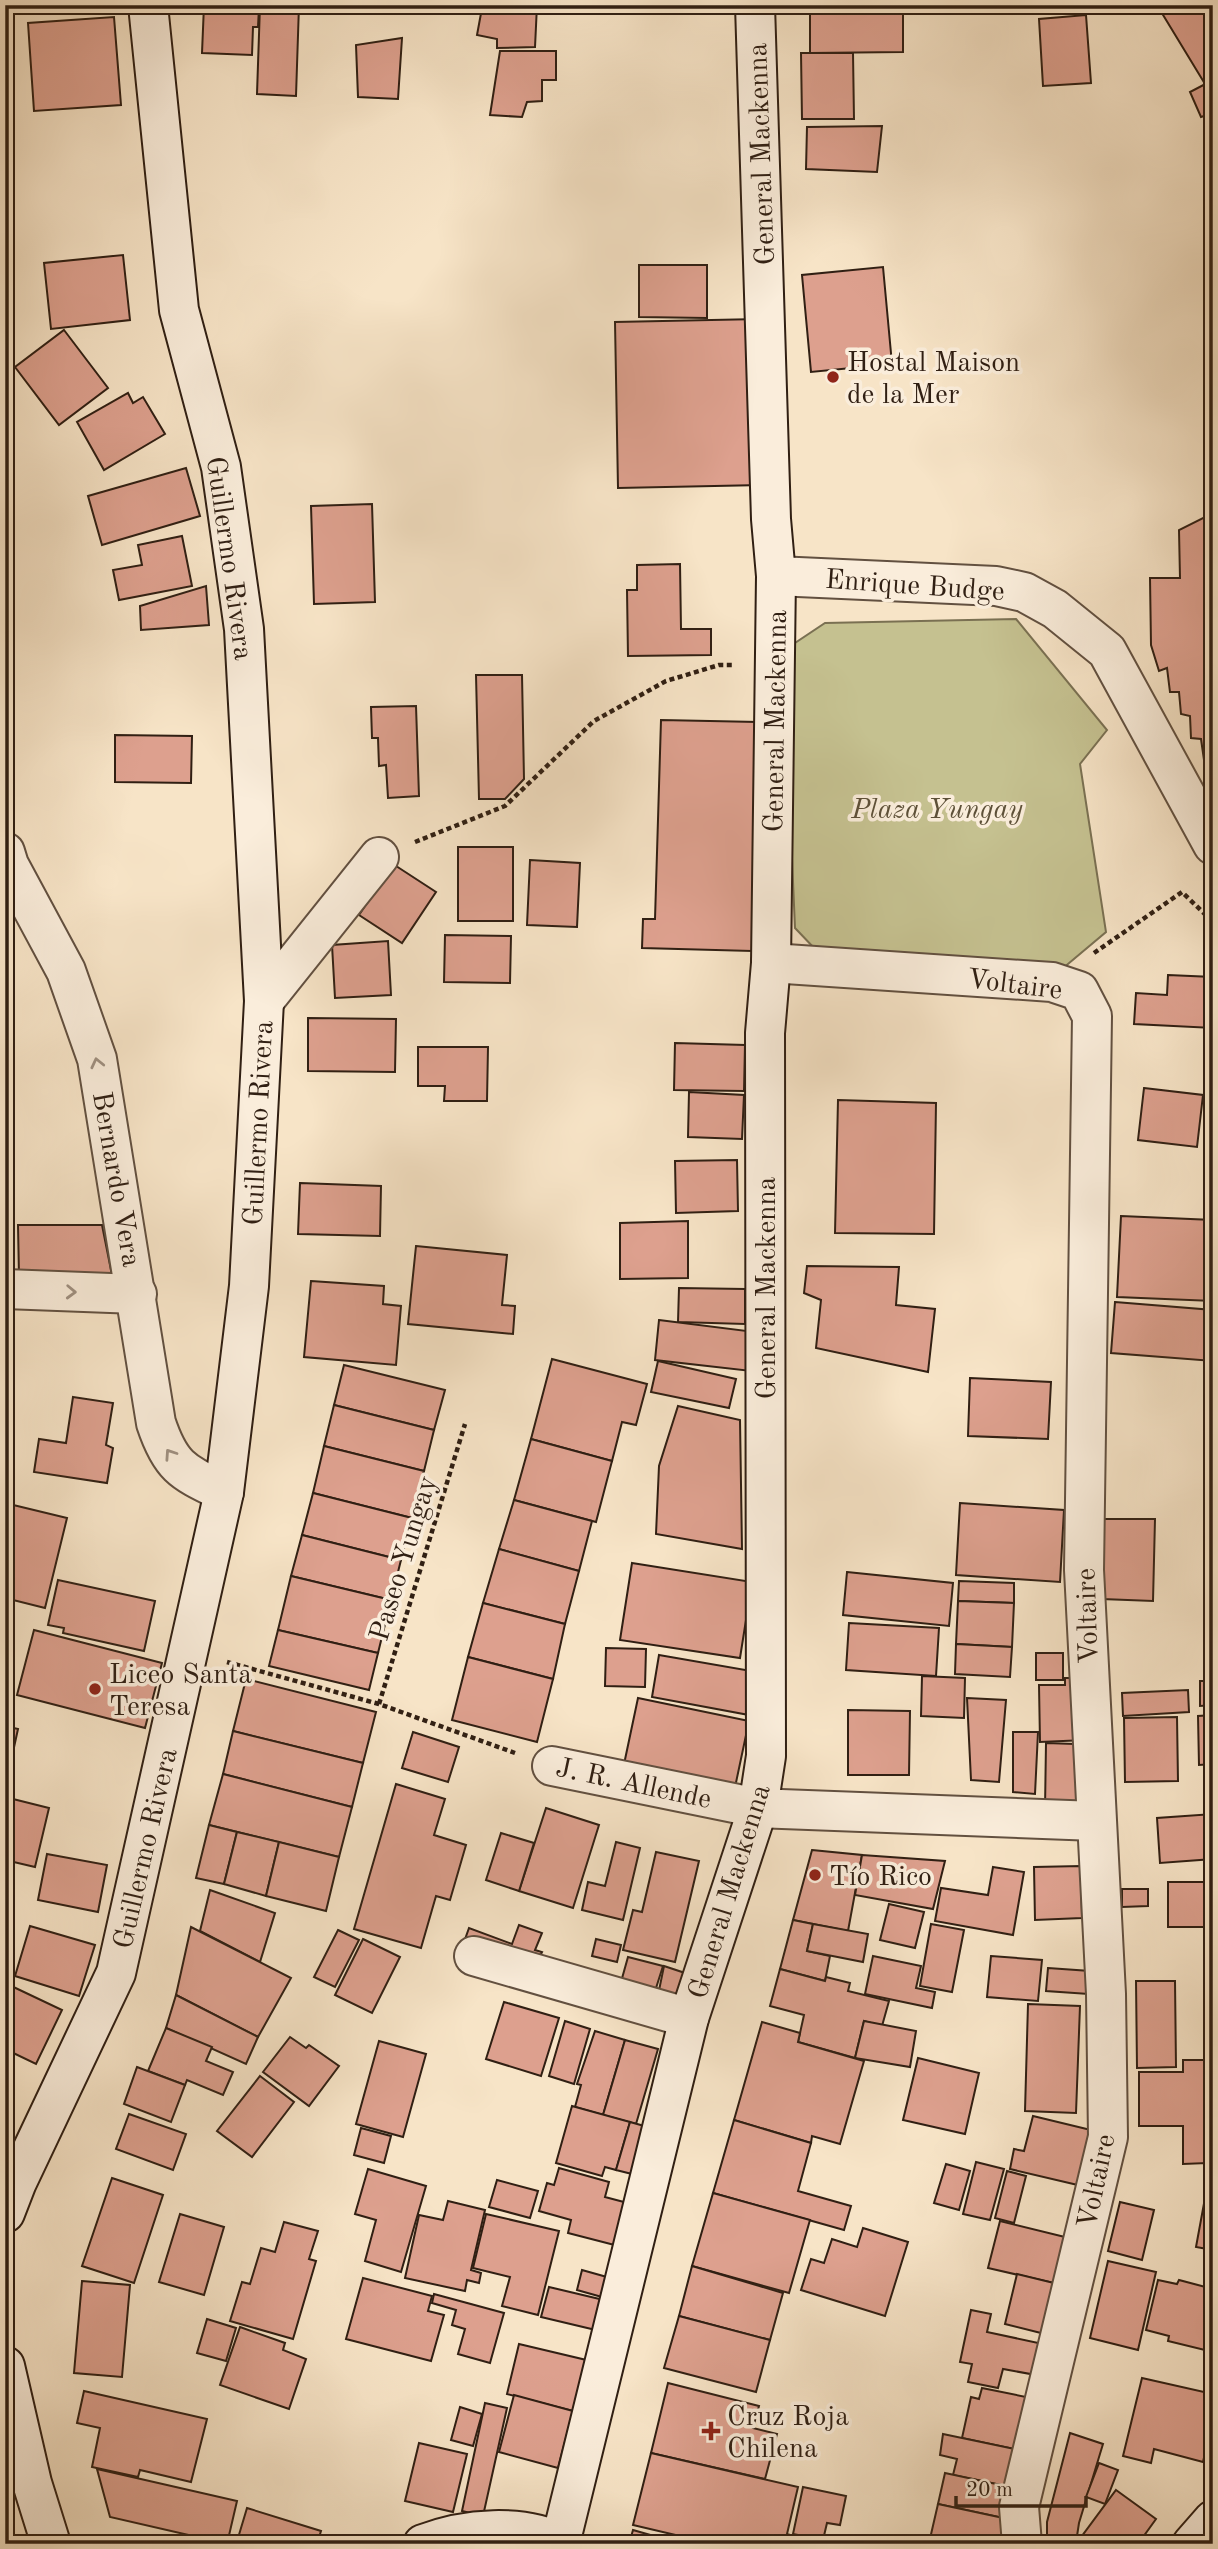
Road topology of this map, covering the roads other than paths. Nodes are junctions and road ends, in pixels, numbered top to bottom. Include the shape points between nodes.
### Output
1 (148, 5) edge
2 (755, 5) edge
3 (776, 576) junction
4 (1213, 845) edge
5 (5, 852) edge
6 (379, 858) road end
7 (771, 964) junction
8 (264, 1001) junction
9 (5, 1289) edge
10 (137, 1294) junction
11 (224, 1492) junction
12 (552, 1766) road end
13 (758, 1808) junction
14 (1096, 1821) junction
15 (474, 1956) dead end
16 (689, 2018) junction
17 (5, 2213) edge
18 (5, 2366) edge
19 (1213, 2520) edge
20 (561, 2543) edge
21 (51, 2544) edge
22 (423, 2544) edge
23 (1022, 2544) edge
24 (1192, 2544) edge

1 - 8 street, Guillermo Rivera via 179,310 222,467 244,629
2 - 3 street, General Mackenna
3 - 4 street, Enrique Budge via 996,586 1024,592 1055,609 1107,652
3 - 7 street, General Mackenna
10 -> 5 street, Bernardo Vera via 97,1059 66,971
6 - 8 street
7 - 13 street, General Mackenna via 765,1032 766,1756
7 - 14 street, Voltaire via 1052,982 1079,991 1092,1016 1084,1570
8 - 11 street, Guillermo Rivera via 248,1286
9 -> 10 street
11 -> 10 street, Bernardo Vera via 185,1472 165,1451 156,1423
11 - 17 street, Guillermo Rivera via 116,1973
12 - 13 street, J. R. Allende
13 - 14 street, J. R. Allende
13 - 16 street, General Mackenna
14 - 23 street, Voltaire via 1108,2137 1019,2507
15 - 16 street
16 - 20 street, General Mackenna
18 - 21 street
19 - 24 street
20 - 22 street via 523,2532 472,2531

